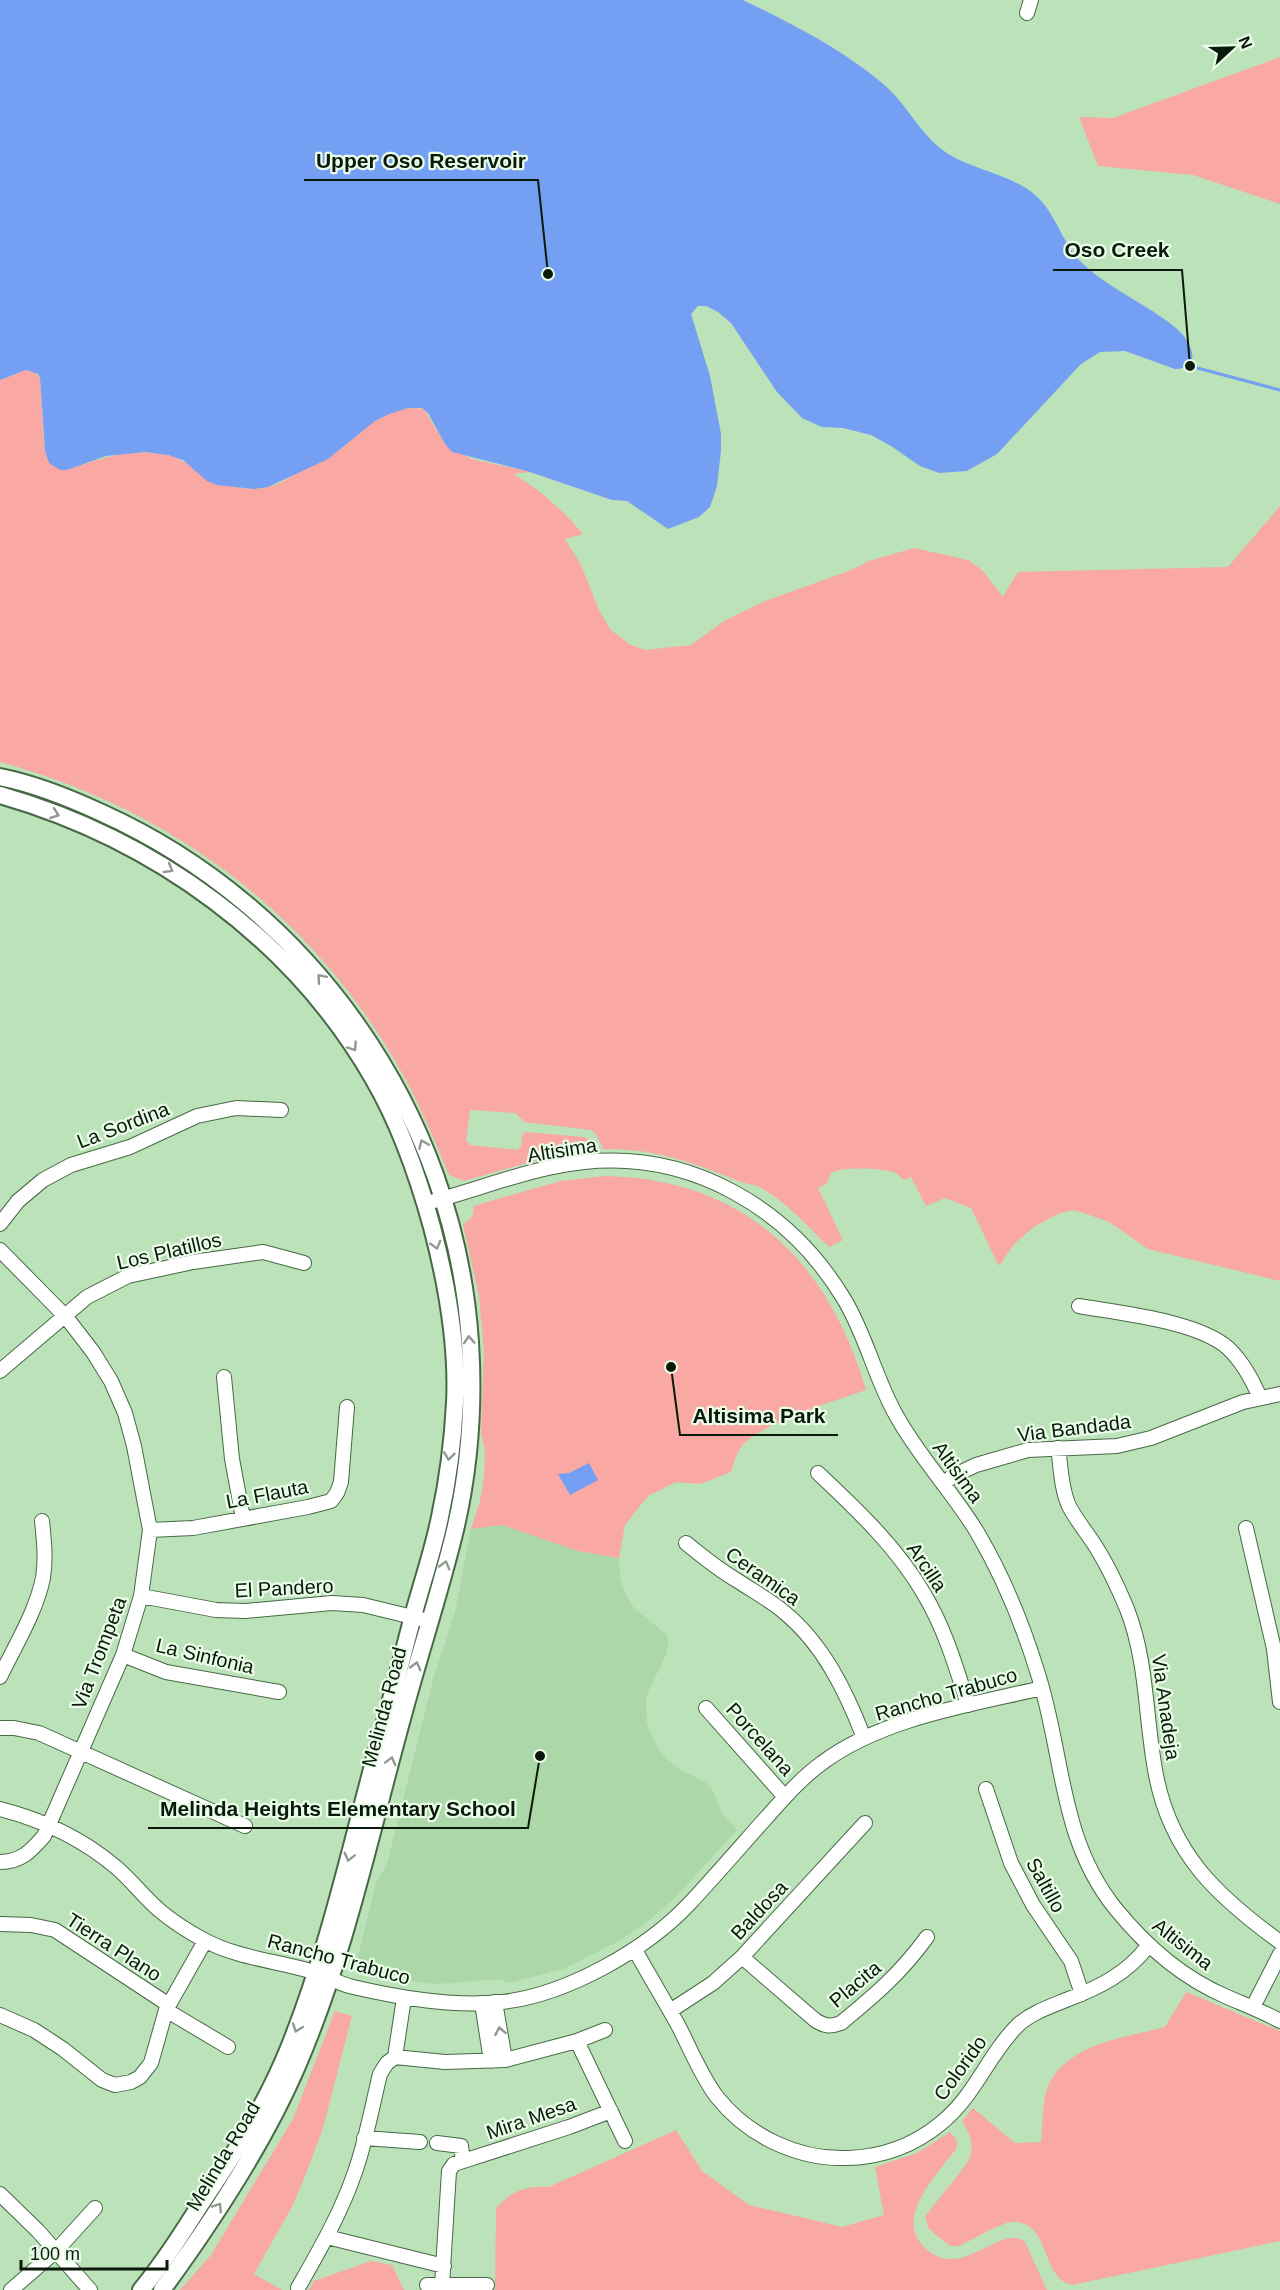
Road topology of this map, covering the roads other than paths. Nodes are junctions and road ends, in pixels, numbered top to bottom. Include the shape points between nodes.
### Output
1 (0, 777) edge
2 (0, 795) edge
3 (281, 1110) dead end
4 (443, 1198) junction
5 (425, 1203) junction
6 (0, 1224) edge
7 (0, 1250) edge
8 (304, 1263) dead end
9 (1079, 1306) dead end
10 (66, 1317) junction
11 (0, 1371) edge
12 (224, 1377) dead end
13 (1280, 1394) edge
14 (1260, 1398) junction
15 (347, 1407) dead end
16 (1058, 1448) junction
17 (818, 1473) dead end
18 (943, 1484) junction
19 (243, 1518) junction
20 (42, 1521) dead end
21 (1246, 1528) dead end
22 (150, 1530) junction
23 (686, 1543) dead end
24 (141, 1596) junction
25 (421, 1619) junction
26 (123, 1655) junction
27 (0, 1677) edge
28 (1042, 1688) junction
29 (279, 1692) dead end
30 (1280, 1702) edge
31 (968, 1706) junction
32 (706, 1708) dead end
33 (0, 1728) edge
34 (864, 1738) junction
35 (81, 1751) junction
36 (986, 1789) dead end
37 (785, 1797) junction
38 (0, 1809) edge
39 (865, 1823) dead end
40 (49, 1825) junction
41 (245, 1826) dead end
42 (0, 1862) edge
43 (0, 1924) edge
44 (927, 1937) dead end
45 (205, 1941) junction
46 (1280, 1941) edge
47 (1148, 1946) junction
48 (635, 1950) junction
49 (1280, 1954) edge
50 (742, 1958) junction
51 (323, 1976) junction
52 (1082, 1994) junction
53 (404, 1998) junction
54 (489, 2003) junction
55 (1253, 2007) junction
56 (167, 2008) junction
57 (670, 2011) junction
58 (0, 2015) edge
59 (1280, 2021) edge
60 (605, 2030) dead end
61 (577, 2040) junction
62 (228, 2047) dead end
63 (394, 2058) junction
64 (498, 2060) junction
65 (611, 2111) junction
66 (364, 2138) junction
67 (420, 2142) dead end
68 (625, 2142) dead end
69 (436, 2144) dead end
70 (463, 2162) junction
71 (0, 2194) edge
72 (95, 2208) dead end
73 (327, 2237) junction
74 (56, 2251) junction
75 (444, 2266) junction
76 (426, 2285) dead end
77 (442, 2285) junction
78 (488, 2285) dead end
79 (298, 2288) dead end
80 (11, 2290) edge
81 (90, 2290) edge
82 (141, 2290) edge
83 (162, 2290) edge

4 -> 1 main road, Melinda Road via 420,1138 379,1056 330,989 272,926 234,892 135,828 77,801
2 -> 5 main road, Melinda Road via 118,840 177,874 258,936 331,1015 361,1058 402,1139
3 - 6 street, La Sordina via 236,1108 197,1116 129,1147 71,1165 43,1180
4 - 5 street, Altisima
4 - 18 street, Altisima via 552,1167 619,1161 675,1169 743,1197 803,1243 829,1275 846,1303 895,1413
25 -> 4 main road, Melinda Road via 456,1528 471,1399 467,1308
5 -> 25 main road, Melinda Road via 446,1286 455,1398 440,1518
7 - 10 street, Via Trompeta
8 - 10 street, Los Platillos via 263,1252 150,1271 128,1276 87,1297
9 - 14 street via 1190,1328 1210,1336 1239,1359
10 - 11 street, Los Platillos
10 - 22 street, Via Trompeta via 111,1381 125,1413
12 - 19 street via 232,1459
13 - 14 street, Via Bandada
14 - 16 street, Via Bandada via 1151,1438 1095,1448
15 - 19 street, La Flauta via 341,1482 331,1501
16 - 18 street, Via Bandada via 1028,1450 976,1465
16 - 46 street, Via Anadeja via 1069,1506 1109,1569 1130,1620 1146,1686 1156,1775 1166,1813 1195,1866 1216,1891
17 - 31 street, Arcilla via 864,1517 925,1594 958,1670
18 - 28 street, Altisima via 976,1531 1001,1578 1022,1625
19 - 22 street, La Flauta via 193,1528
20 - 27 street via 43,1577
21 - 30 street via 1274,1649
22 - 24 street, Via Trompeta
23 - 34 street, Ceramica via 782,1610 802,1629 841,1685
24 - 25 street, El Pandero via 216,1610 332,1603 363,1605
24 - 26 street, Via Trompeta
25 - 51 main road, Melinda Road via 339,1895
26 - 29 street, La Sinfonia via 166,1672
26 - 35 street, Via Trompeta
28 - 31 street, Rancho Trabuco
28 - 47 street, Altisima via 1070,1822 1097,1883
31 - 34 street, Rancho Trabuco
32 - 37 street, Porcelana
33 - 35 street via 39,1733
34 - 37 street, Rancho Trabuco via 821,1763
35 - 40 street, Via Trompeta
35 - 41 street
36 - 52 street, Saltillo via 1011,1863 1033,1905 1071,1961
37 - 48 street, Rancho Trabuco via 687,1906
38 - 40 street, Rancho Trabuco
39 - 50 street, Baldosa
40 - 42 street, Via Trompeta via 24,1857
40 - 45 street, Rancho Trabuco via 98,1852 160,1911
43 - 56 street, Tierra Plano via 55,1930
44 - 50 street, Placita via 886,1986 833,2026 815,2020
45 - 51 street, Rancho Trabuco
45 - 56 street
47 - 52 street, Colorido via 1123,1972
47 - 55 street, Altisima via 1194,1980
48 - 54 street, Rancho Trabuco via 564,1984
48 - 57 street, Colorido
49 - 55 street
50 - 57 street, Baldosa
51 - 53 street, Rancho Trabuco
51 -> 82 main road, Melinda Road via 261,2108
83 -> 51 main road, Melinda Road via 238,2176 274,2113 298,2063
52 - 57 street, Colorido via 1021,2023 1005,2038 956,2110 919,2139 867,2157 810,2156 762,2137 735,2117 716,2095
53 - 54 street, Rancho Trabuco
53 - 63 street
54 - 64 street
55 - 59 street, Altisima
56 - 58 street via 152,2062 140,2077 115,2085 102,2080 33,2030
56 - 62 street, Tierra Plano
60 - 61 street
61 - 64 street
61 - 65 street, Mira Mesa
63 - 64 street via 445,2062
63 - 66 street via 380,2074
65 - 68 street, Mira Mesa
65 - 70 street, Mira Mesa
66 - 67 street
66 - 73 street via 348,2192
69 - 70 street, Mira Mesa via 461,2146
70 - 75 street via 454,2164 449,2171
71 - 74 street
72 - 74 street
73 - 75 street
73 - 79 street
74 - 80 street
74 - 81 street
75 - 77 street
76 - 77 street
77 - 78 street

